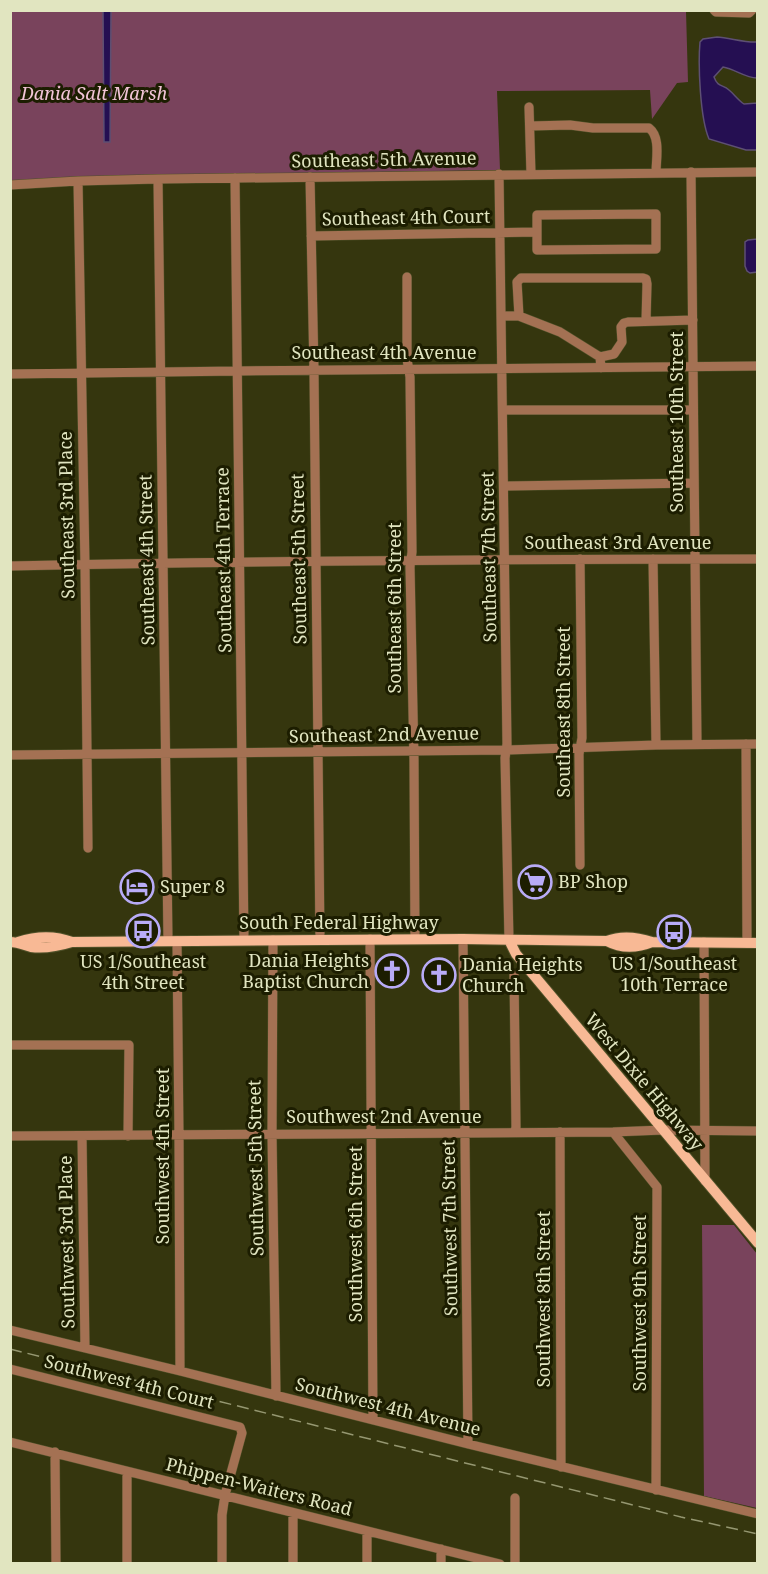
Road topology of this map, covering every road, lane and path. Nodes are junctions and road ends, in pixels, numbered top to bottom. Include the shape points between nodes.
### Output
1 (714, 10) edge
2 (752, 10) edge
3 (529, 107) dead end
4 (530, 126) junction
5 (691, 172) junction
6 (758, 172) edge
7 (656, 173) junction
8 (500, 174) junction
9 (531, 174) junction
10 (310, 177) junction
11 (235, 178) junction
12 (158, 179) junction
13 (78, 181) junction
14 (10, 185) edge
15 (537, 232) junction
16 (500, 233) junction
17 (311, 236) junction
18 (407, 277) dead end
19 (502, 316) junction
20 (519, 316) junction
21 (646, 321) junction
22 (693, 321) junction
23 (600, 357) junction
24 (758, 366) edge
25 (693, 367) junction
26 (601, 368) junction
27 (503, 369) junction
28 (409, 370) junction
29 (238, 371) junction
30 (314, 371) junction
31 (81, 373) junction
32 (160, 373) junction
33 (10, 374) edge
34 (504, 410) junction
35 (693, 410) junction
36 (694, 483) junction
37 (505, 486) junction
38 (506, 559) junction
39 (580, 559) junction
40 (653, 559) junction
41 (694, 559) junction
42 (758, 559) edge
43 (411, 561) junction
44 (164, 562) junction
45 (240, 562) junction
46 (315, 562) junction
47 (85, 565) junction
48 (10, 566) edge
49 (656, 744) junction
50 (697, 744) junction
51 (746, 744) junction
52 (758, 744) edge
53 (580, 747) junction
54 (507, 750) junction
55 (413, 751) junction
56 (243, 752) junction
57 (318, 752) junction
58 (166, 753) junction
59 (86, 754) junction
60 (10, 755) edge
61 (88, 848) dead end
62 (579, 865) dead end
63 (370, 939) junction
64 (415, 939) junction
65 (463, 939) junction
66 (244, 940) junction
67 (273, 940) junction
68 (320, 940) junction
69 (509, 940) junction
70 (172, 941) junction
71 (14, 942) edge
72 (704, 942) junction
73 (752, 943) edge
74 (514, 976) dead end
75 (10, 1045) edge
76 (663, 1130) junction
77 (705, 1130) junction
78 (758, 1131) edge
79 (515, 1132) junction
80 (560, 1132) junction
81 (613, 1132) junction
82 (465, 1133) junction
83 (272, 1134) junction
84 (372, 1134) junction
85 (10, 1136) edge
86 (82, 1136) junction
87 (128, 1136) junction
88 (179, 1136) junction
89 (705, 1180) junction
90 (758, 1243) edge
91 (10, 1330) edge
92 (85, 1348) junction
93 (10, 1369) edge
94 (180, 1371) junction
95 (276, 1396) junction
96 (373, 1420) junction
97 (10, 1442) edge
98 (468, 1444) junction
99 (55, 1452) junction
100 (561, 1467) junction
101 (127, 1472) junction
102 (656, 1490) junction
103 (225, 1494) junction
104 (516, 1498) dead end
105 (293, 1513) junction
106 (758, 1514) edge
107 (367, 1531) junction
108 (441, 1549) junction
109 (56, 1563) edge
110 (127, 1563) edge
111 (222, 1563) edge
112 (293, 1563) edge
113 (367, 1563) edge
114 (441, 1563) edge
115 (500, 1563) edge
116 (515, 1563) edge

1 - 2 street
3 - 4 street
4 - 7 street via 649,128 656,136
4 - 9 street
5 - 6 street, Southeast 5th Avenue
5 - 7 street, Southeast 5th Avenue
5 - 22 street, Southeast 10th Street
7 - 9 street, Southeast 5th Avenue
8 - 9 street, Southeast 5th Avenue
8 - 10 street, Southeast 5th Avenue
8 - 16 street, Southeast 7th Street
10 - 11 street, Southeast 5th Avenue
10 - 17 street, Southeast 5th Street
11 - 12 street, Southeast 5th Avenue
11 - 29 street, Southeast 4th Terrace
12 - 13 street, Southeast 5th Avenue
12 - 32 street, Southeast 4th Street
13 - 14 street, Southeast 5th Avenue
13 - 31 street, Southeast 3rd Place
15 - 15 street via 537,215 656,214 656,249 537,250
15 - 16 street, Southeast 4th Court
16 - 17 street, Southeast 4th Court
16 - 19 street, Southeast 7th Street
17 - 30 street, Southeast 5th Street
18 - 28 street, Southeast 6th Street
19 - 20 street
19 - 27 street, Southeast 7th Street
20 - 21 street via 521,278 643,278 647,284
20 - 23 street via 560,332
21 - 22 street
21 - 23 street via 624,323 622,342 614,354
22 - 25 street, Southeast 10th Street
23 - 26 street
24 - 25 street, Southeast 4th Avenue
25 - 26 street, Southeast 4th Avenue
25 - 35 street, Southeast 10th Street
26 - 27 street, Southeast 4th Avenue
27 - 28 street, Southeast 4th Avenue
27 - 34 street, Southeast 7th Street
28 - 30 street, Southeast 4th Avenue
28 - 43 street, Southeast 6th Street
29 - 30 street, Southeast 4th Avenue
29 - 32 street, Southeast 4th Avenue
29 - 45 street, Southeast 4th Terrace
30 - 46 street, Southeast 5th Street
31 - 32 street, Southeast 4th Avenue
31 - 33 street, Southeast 4th Avenue
31 - 47 street, Southeast 3rd Place
32 - 44 street, Southeast 4th Street
34 - 35 street
34 - 37 street, Southeast 7th Street
35 - 36 street, Southeast 10th Street
36 - 37 street
36 - 41 street, Southeast 10th Street
37 - 38 street, Southeast 7th Street
38 - 39 street, Southeast 3rd Avenue
38 - 43 street, Southeast 3rd Avenue
38 - 54 street, Southeast 7th Street
39 - 40 street, Southeast 3rd Avenue
39 - 53 street, Southeast 8th Street
40 - 41 street, Southeast 3rd Avenue
40 - 49 street
41 - 42 street, Southeast 3rd Avenue
41 - 50 street, Southeast 10th Street
43 - 46 street, Southeast 3rd Avenue
43 - 55 street, Southeast 6th Street
44 - 45 street, Southeast 3rd Avenue
44 - 47 street, Southeast 3rd Avenue
44 - 58 street, Southeast 4th Street
45 - 46 street, Southeast 3rd Avenue
45 - 56 street, Southeast 4th Terrace
46 - 57 street, Southeast 5th Street
47 - 48 street, Southeast 3rd Avenue
47 - 59 street, Southeast 3rd Place
49 - 50 street, Southeast 2nd Avenue
49 - 53 street, Southeast 2nd Avenue
50 - 51 street, Southeast 2nd Avenue
51 - 52 street, Southeast 2nd Avenue
51 - 73 street
53 - 54 street, Southeast 2nd Avenue
53 - 62 street, Southeast 8th Street
54 - 55 street, Southeast 2nd Avenue
54 - 69 street, Southeast 7th Street
55 - 57 street, Southeast 2nd Avenue
55 - 64 street, Southeast 6th Street
56 - 57 street, Southeast 2nd Avenue
56 - 58 street, Southeast 2nd Avenue
56 - 66 street, Southeast 4th Terrace
57 - 68 street, Southeast 5th Street
58 - 59 street, Southeast 2nd Avenue
58 - 70 street, Southeast 4th Street
59 - 60 street, Southeast 2nd Avenue
59 - 61 street, Southeast 3rd Place
63 - 64 main road, South Federal Highway
63 - 68 main road, South Federal Highway
63 - 84 street, Southwest 6th Street
64 - 65 main road, South Federal Highway
65 - 69 main road, South Federal Highway
65 - 82 street, Southwest 7th Street
66 - 67 main road, South Federal Highway
66 - 70 main road, South Federal Highway
67 - 68 main road, South Federal Highway
67 - 83 street, Southwest 5th Street
69 - 72 main road, South Federal Highway via 607,941 618,946
69 - 76 main road, West Dixie Highway via 516,954
70 - 71 main road, South Federal Highway via 72,942 59,937
70 - 88 street, Southwest 4th Street
72 - 73 main road, South Federal Highway
72 - 77 street
74 - 79 street
75 - 87 street via 129,1045
76 - 77 street, Southwest 2nd Avenue
76 - 81 street, Southwest 2nd Avenue
76 - 89 main road, West Dixie Highway
77 - 78 street, Southwest 2nd Avenue
77 - 89 street
79 - 80 street, Southwest 2nd Avenue
79 - 82 street, Southwest 2nd Avenue
80 - 81 street, Southwest 2nd Avenue
80 - 100 street, Southwest 8th Street
81 - 102 street, Southwest 9th Street via 657,1187
82 - 84 street, Southwest 2nd Avenue
82 - 98 street, Southwest 7th Street
83 - 84 street, Southwest 2nd Avenue
83 - 88 street, Southwest 2nd Avenue
83 - 95 street, Southwest 5th Street
84 - 96 street, Southwest 6th Street
85 - 86 street, Southwest 2nd Avenue
86 - 87 street, Southwest 2nd Avenue
86 - 92 street, Southwest 3rd Place
87 - 88 street, Southwest 2nd Avenue
88 - 94 street, Southwest 4th Street
89 - 90 main road, West Dixie Highway
91 - 92 street, Southwest 4th Avenue
92 - 94 street, Southwest 4th Avenue
93 - 103 street, Southwest 4th Court via 240,1427 242,1433
94 - 95 street, Southwest 4th Avenue
95 - 96 street, Southwest 4th Avenue
96 - 98 street, Southwest 4th Avenue
97 - 99 street, Phippen-Waiters Road
98 - 100 street, Southwest 4th Avenue
99 - 101 street, Phippen-Waiters Road
99 - 109 street
100 - 102 street, Southwest 4th Avenue
101 - 103 street, Phippen-Waiters Road
101 - 110 street
102 - 106 street, Southwest 4th Avenue
103 - 105 street, Phippen-Waiters Road
103 - 111 street
104 - 116 street
105 - 107 street, Phippen-Waiters Road
105 - 112 street
107 - 108 street, Phippen-Waiters Road
107 - 113 street
108 - 114 street
108 - 115 street, Phippen-Waiters Road

